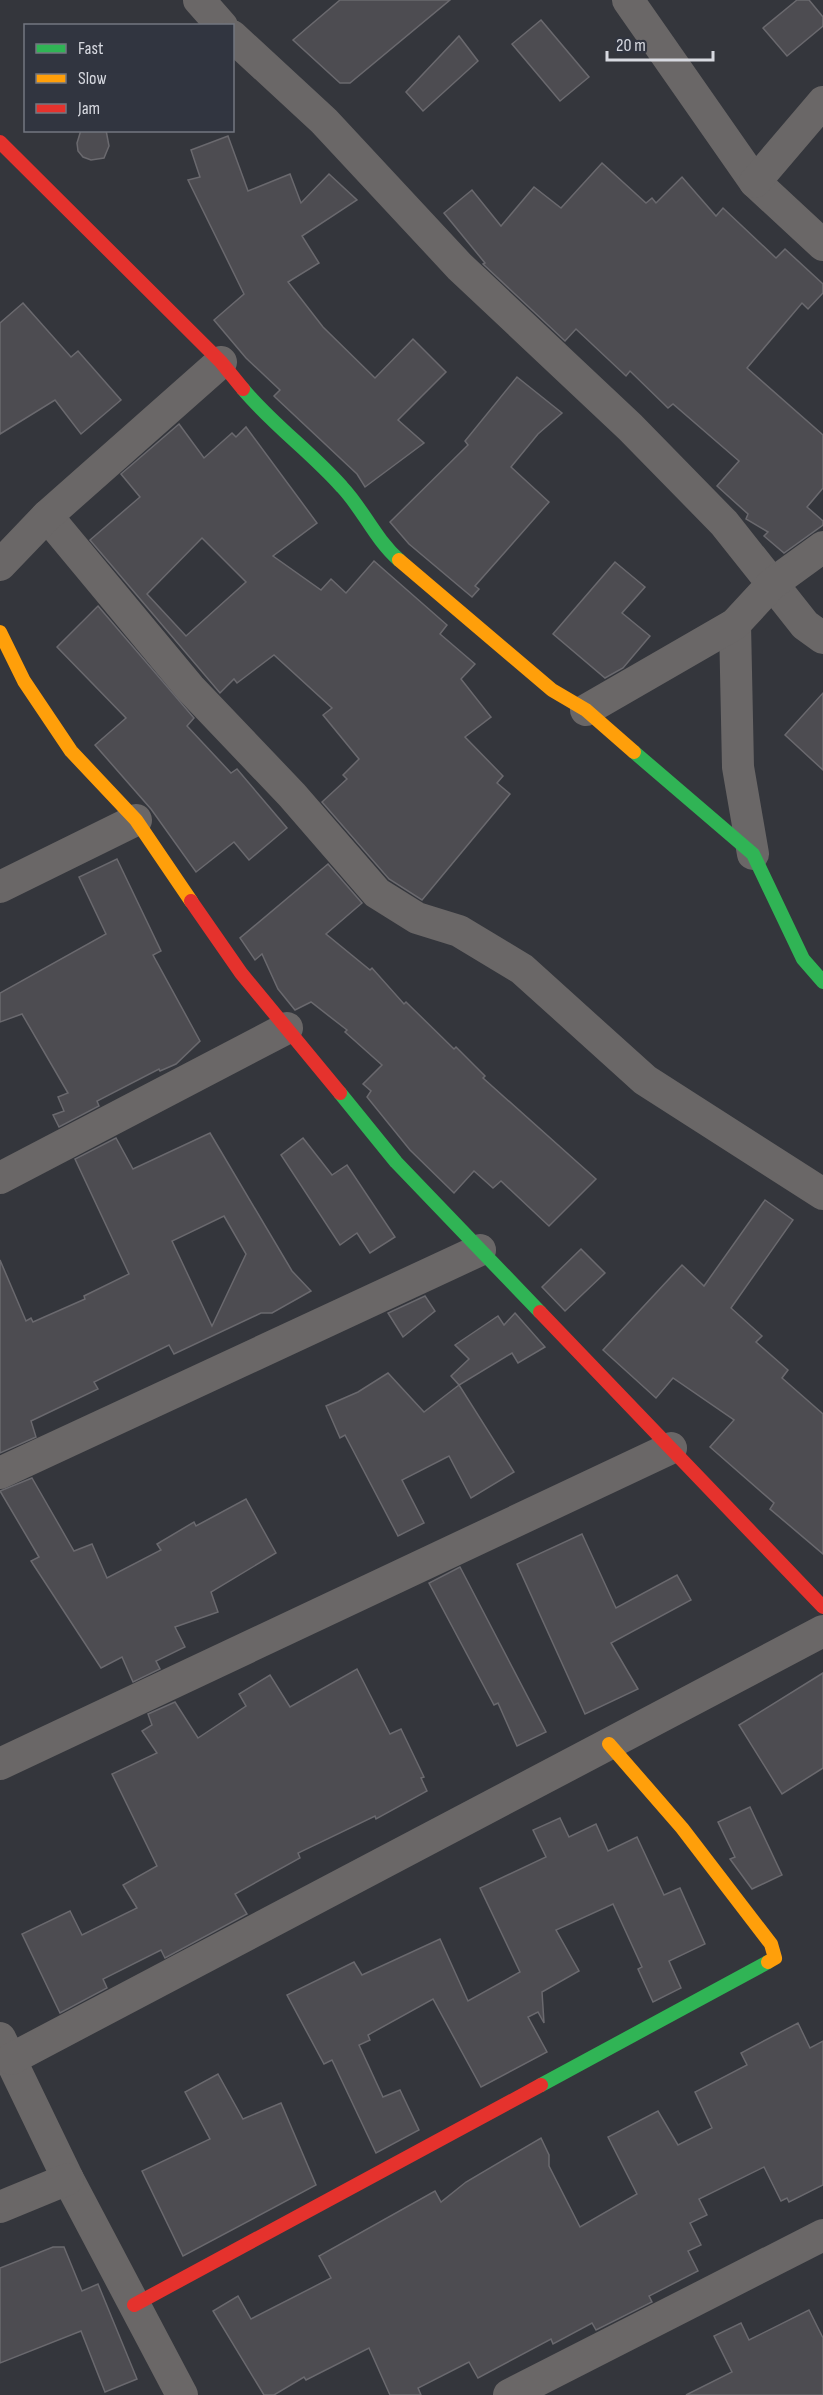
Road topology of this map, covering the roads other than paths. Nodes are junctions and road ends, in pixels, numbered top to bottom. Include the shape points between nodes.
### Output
1 (199, 0) edge
2 (628, 0) edge
3 (220, 24) edge
4 (234, 38) edge
5 (823, 102) edge
6 (0, 142) edge
7 (755, 182) junction
8 (823, 245) edge
9 (221, 362) junction
10 (47, 516) junction
11 (823, 547) edge
12 (0, 565) edge
13 (772, 584) junction
14 (735, 624) junction
15 (0, 632) edge
16 (823, 638) edge
17 (586, 710) junction
18 (136, 820) junction
19 (753, 854) junction
20 (0, 887) edge
21 (823, 982) edge
22 (287, 1028) junction
23 (0, 1178) edge
24 (823, 1194) edge
25 (480, 1250) junction
26 (671, 1448) junction
27 (0, 1473) edge
28 (823, 1607) edge
29 (823, 1631) edge
30 (609, 1744) junction
31 (0, 1764) edge
32 (5, 2049) edge
33 (68, 2179) junction
34 (0, 2207) edge
35 (823, 2235) edge
36 (134, 2305) junction
37 (182, 2395) edge
38 (509, 2395) edge

1 - 3 street
2 - 7 street
4 - 13 street via 324,121 460,267 630,427 724,523
5 - 7 street
6 - 9 street
7 - 8 street
9 - 10 street
9 - 17 street via 262,411 344,488 368,525 396,557 552,690
10 - 12 street
10 - 24 street via 190,688 292,795 377,893 417,918 459,931 522,969 645,1080
11 - 13 street
13 - 14 street
13 - 16 street via 805,624
14 - 17 street
14 - 19 street via 738,767
15 - 18 street via 24,681 71,751
17 - 19 street
18 - 20 street
18 - 22 street via 241,973
19 - 21 street via 803,959
22 - 23 street
22 - 25 street via 396,1162
25 - 26 street
25 - 27 street
26 - 28 street
26 - 31 street
29 - 30 street
30 - 32 street
30 - 36 street via 682,1828 771,1944 775,1958
32 - 33 street
33 - 34 street
33 - 36 street
35 - 38 street
36 - 37 street

